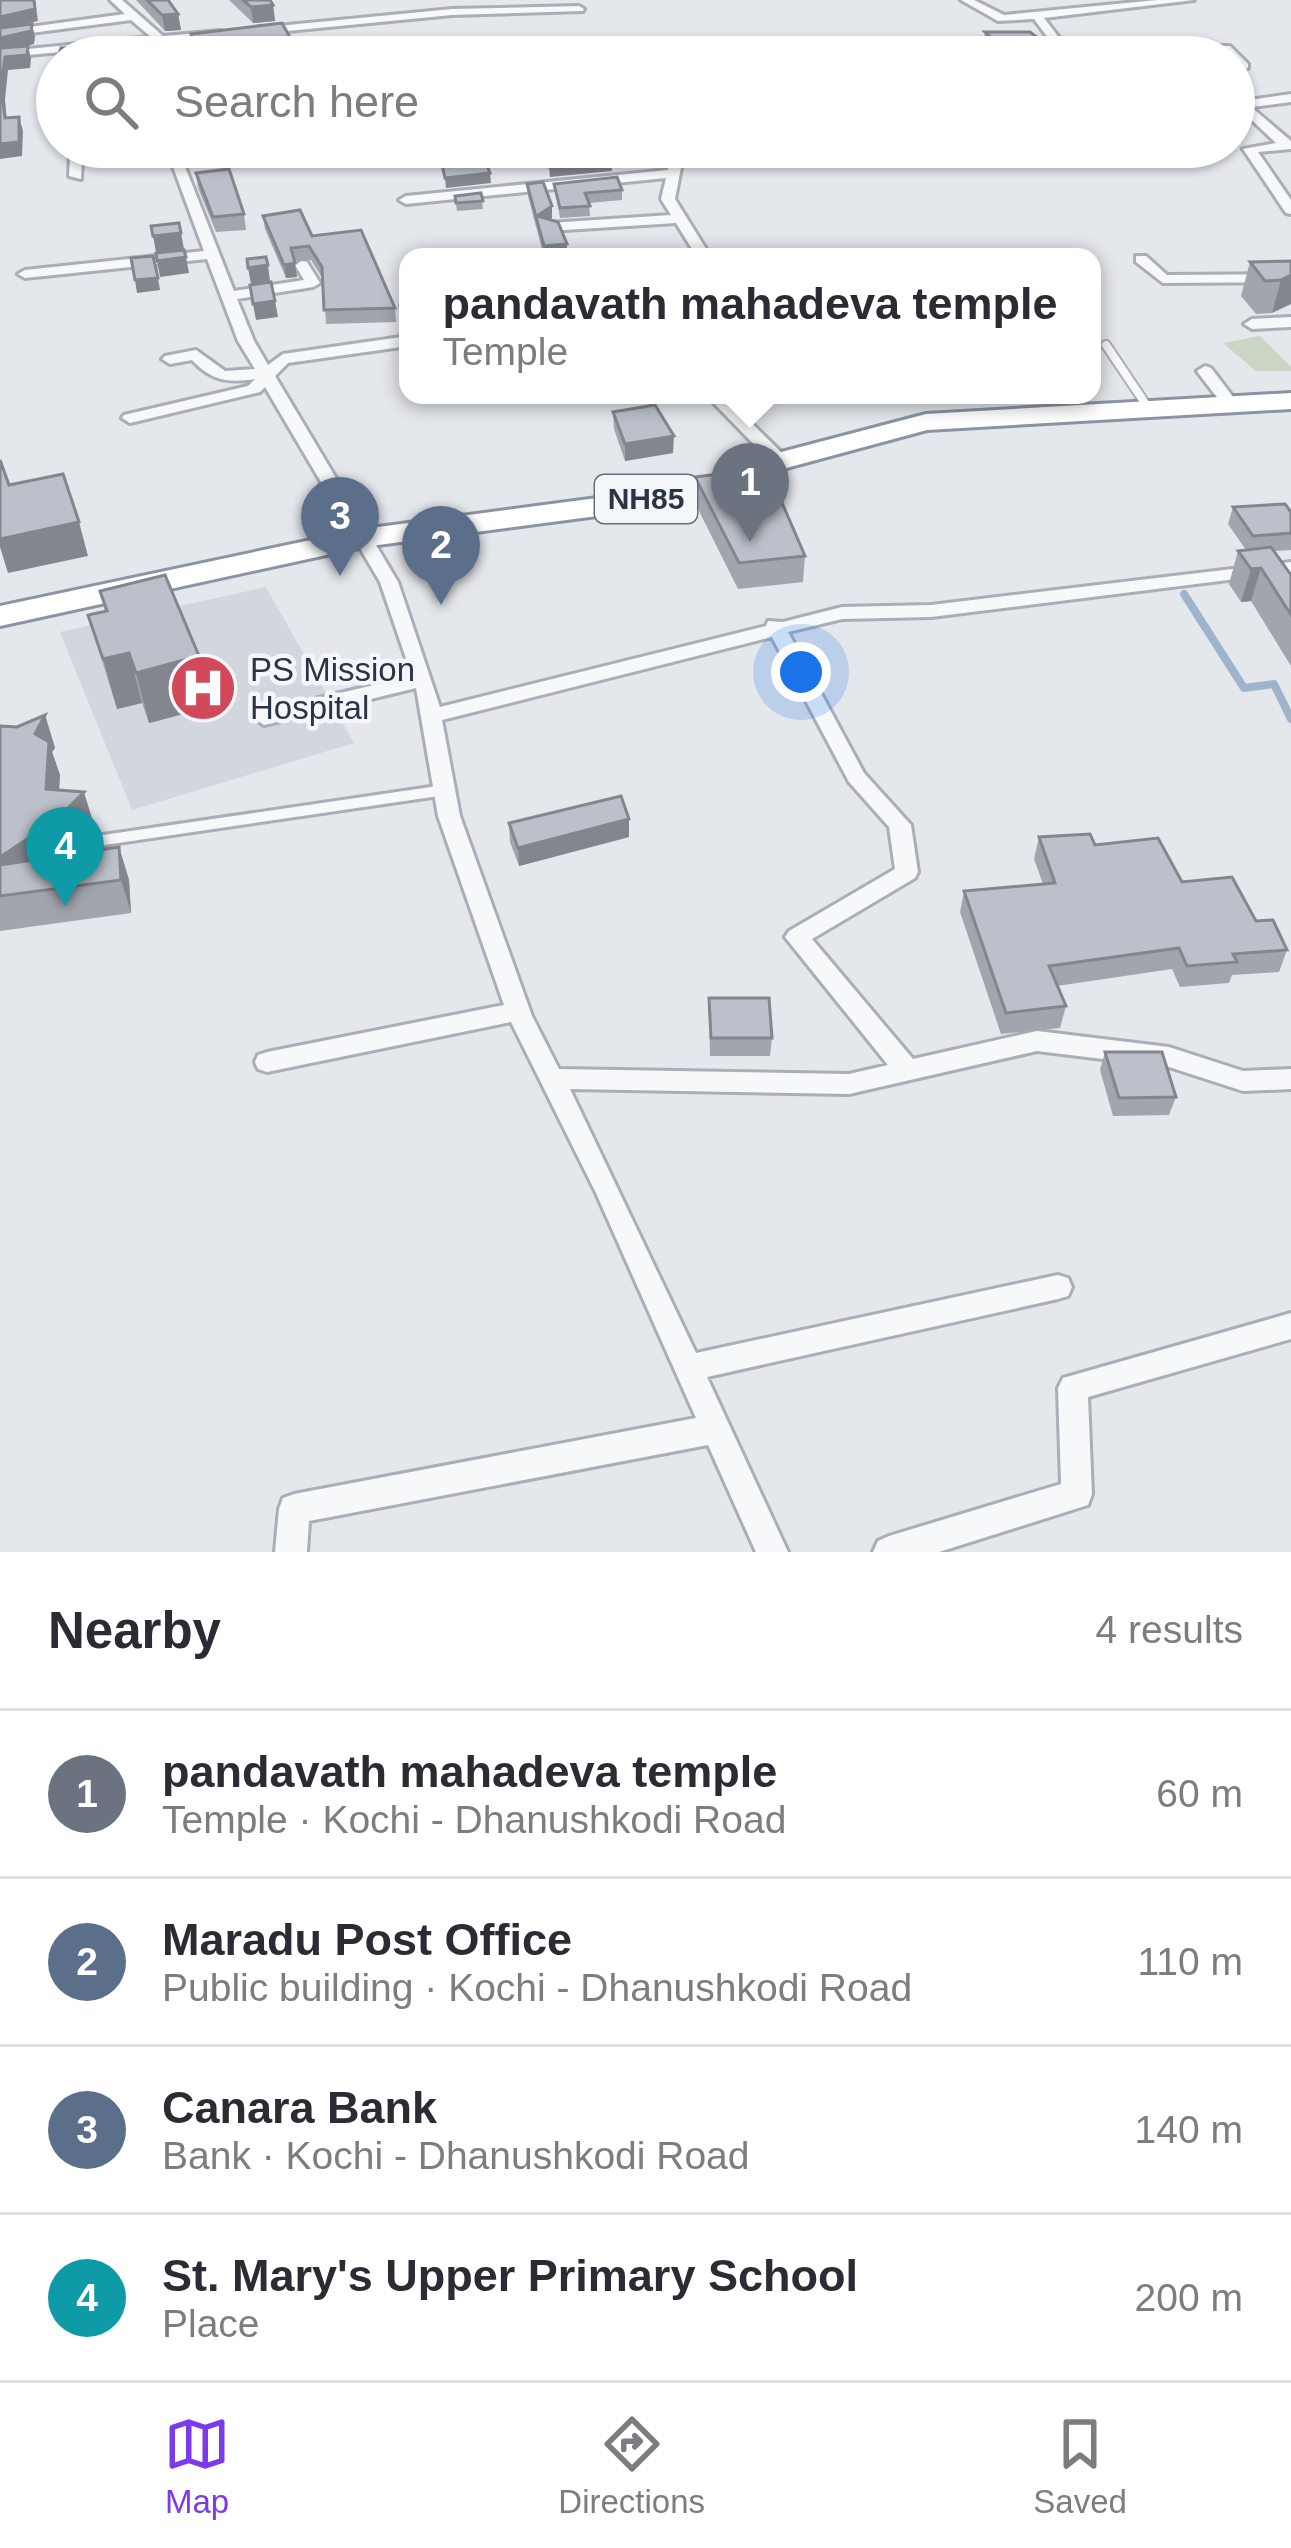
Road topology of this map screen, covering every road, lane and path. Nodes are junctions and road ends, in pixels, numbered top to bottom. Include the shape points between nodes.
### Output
1 (115, 0) edge
2 (966, 0) edge
3 (1189, 0) edge
4 (582, 5) edge
5 (134, 16) junction
6 (1038, 17) junction
7 (6, 34) edge
8 (157, 36) edge
9 (192, 36) edge
10 (591, 36) edge
11 (1052, 36) edge
12 (36, 51) edge
13 (1291, 98) edge
14 (1255, 106) edge
15 (1255, 117) edge
16 (1288, 145) edge
17 (1255, 148) edge
18 (1255, 156) edge
19 (75, 168) edge
20 (180, 168) edge
21 (675, 168) edge
22 (1267, 170) junction
23 (1291, 170) edge
24 (674, 173) junction
25 (76, 176) dead end
26 (406, 200) dead end
27 (1291, 210) edge
28 (678, 219) junction
29 (549, 227) edge
30 (698, 248) edge
31 (213, 254) junction
32 (1142, 259) dead end
33 (302, 265) dead end
34 (26, 274) dead end
35 (1291, 278) edge
36 (229, 296) junction
37 (1291, 322) edge
38 (1252, 324) dead end
39 (399, 341) edge
40 (1106, 345) dead end
41 (170, 359) dead end
42 (1205, 371) dead end
43 (265, 374) junction
44 (1291, 400) edge
45 (1229, 402) junction
46 (723, 404) edge
47 (1147, 406) junction
48 (130, 418) dead end
49 (780, 461) junction
50 (363, 538) junction
51 (1291, 567) edge
52 (0, 616) edge
53 (776, 626) junction
54 (422, 680) junction
55 (431, 716) junction
56 (264, 718) dead end
57 (445, 790) junction
58 (90, 842) dead end
59 (519, 1011) junction
60 (267, 1061) dead end
61 (908, 1070) junction
62 (552, 1079) junction
63 (1291, 1079) edge
64 (1058, 1287) dead end
65 (1291, 1326) edge
66 (687, 1368) junction
67 (715, 1429) junction
68 (291, 1552) edge
69 (772, 1552) edge
70 (889, 1552) edge

1 - 5 street
2 - 6 street via 990,16
3 - 6 street
4 - 9 street via 317,19
4 - 10 street
5 - 7 street
5 - 8 street
6 - 11 street
7 - 12 street via 7,54
13 - 14 street
15 - 16 street
16 - 17 street
18 - 22 street
19 - 25 street
20 - 31 street
21 - 24 street
22 - 23 street
22 - 27 street
24 - 26 street
24 - 28 street via 668,199
28 - 29 street
28 - 30 street
31 - 34 street
31 - 36 street
32 - 35 street via 1163,279
33 - 36 street via 313,283
36 - 43 street
37 - 38 street
39 - 43 street via 283,359
40 - 47 lane
41 - 43 street via 196,355 227,379
42 - 45 street
43 - 48 street via 254,389
43 - 50 street
44 - 45 highway, NH85
45 - 47 highway, NH85
46 - 49 street
47 - 49 highway, NH85 via 926,422
49 - 50 highway, NH85 via 634,502
50 - 52 highway, NH85
50 - 54 street via 389,582
51 - 53 street
53 - 55 street
53 - 61 street via 856,777 900,825 907,872 797,937
54 - 55 street
54 - 56 street
55 - 57 street
57 - 58 lane
57 - 59 street
59 - 60 street
59 - 62 street
61 - 62 street via 849,1084
61 - 63 street via 1037,1041 1169,1057 1244,1081
62 - 66 street
64 - 66 street
65 - 70 street via 1073,1388 1076,1494
66 - 67 street
67 - 68 street via 294,1510
67 - 69 street

